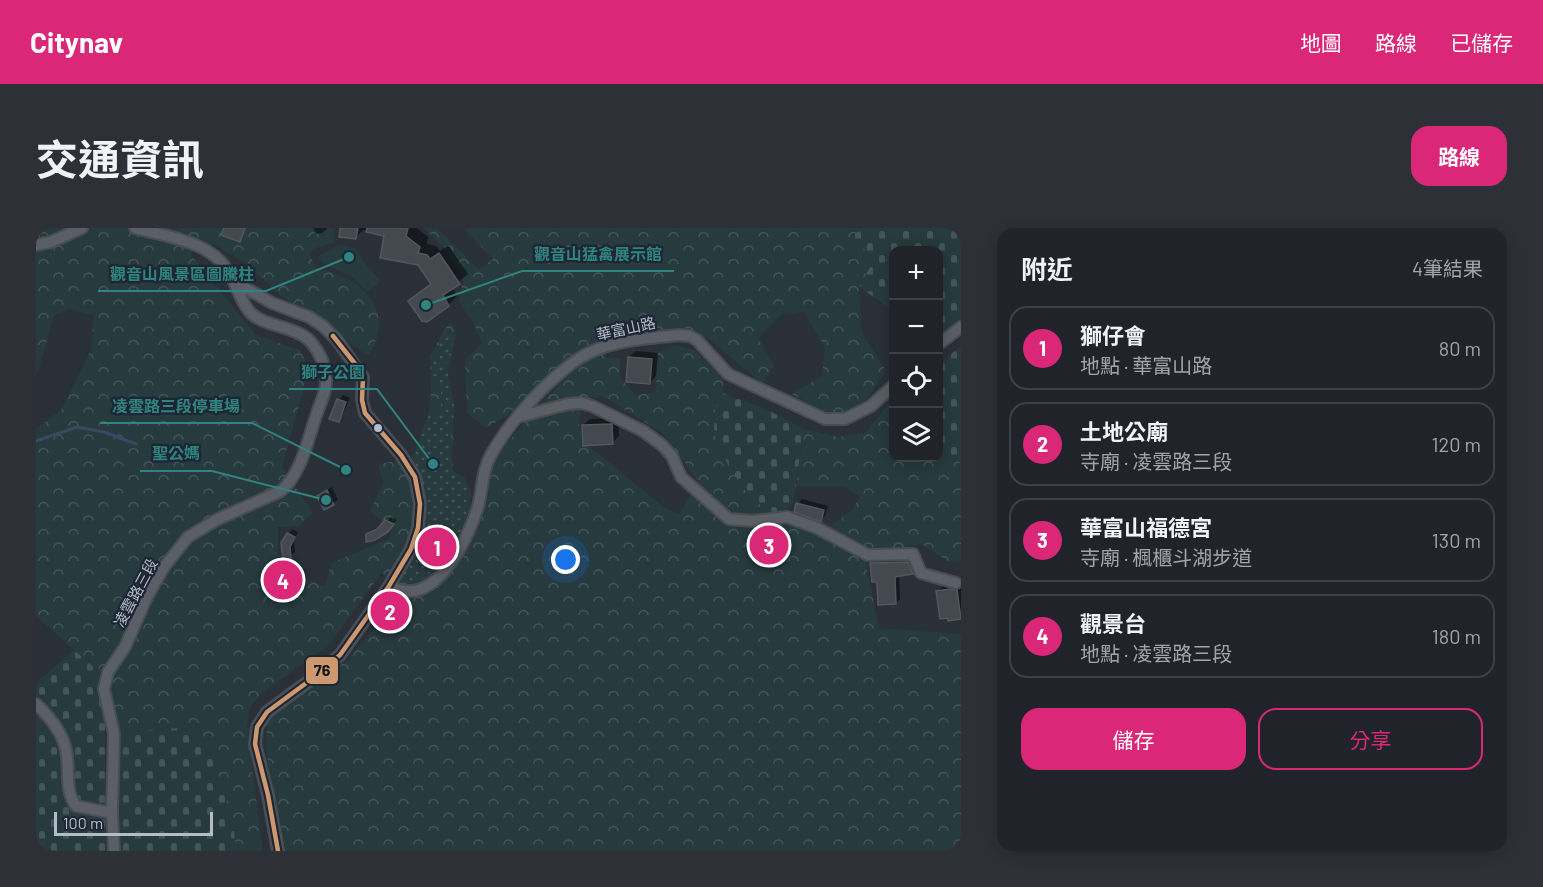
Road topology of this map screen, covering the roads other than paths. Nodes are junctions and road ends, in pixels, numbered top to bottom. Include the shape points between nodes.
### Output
1 (82, 228) edge
2 (135, 228) edge
3 (36, 245) edge
4 (235, 282) junction
5 (961, 327) edge
6 (943, 341) edge
7 (889, 390) edge
8 (518, 417) junction
9 (956, 583) dead end
10 (389, 586) junction
11 (36, 704) edge
12 (112, 813) junction
13 (114, 851) edge
14 (278, 851) edge

1 - 3 street
2 - 4 street via 204,248 222,263
4 - 10 street via 272,303 309,317 337,340 363,377 365,413 415,477 420,504 418,528 411,549
4 - 12 street, 凌雲路三段 via 250,312 309,340 319,353 326,384 299,464 286,486 188,537 158,577 125,647 108,672 104,689 114,734
5 - 6 street
7 - 8 street, 華富山路 via 871,406 845,419 825,419 728,374 697,340 679,334 593,351 552,381
8 - 9 street via 568,404 592,406 662,445 681,477 729,519 787,517 868,555 913,554 921,573
8 - 10 street, 華富山路 via 491,454 477,509 456,556 427,587 408,592
10 - 14 street via 340,655 267,712 257,727 255,744
11 - 12 street via 62,736 67,753 69,797 76,806
12 - 13 street, 凌雲路三段

